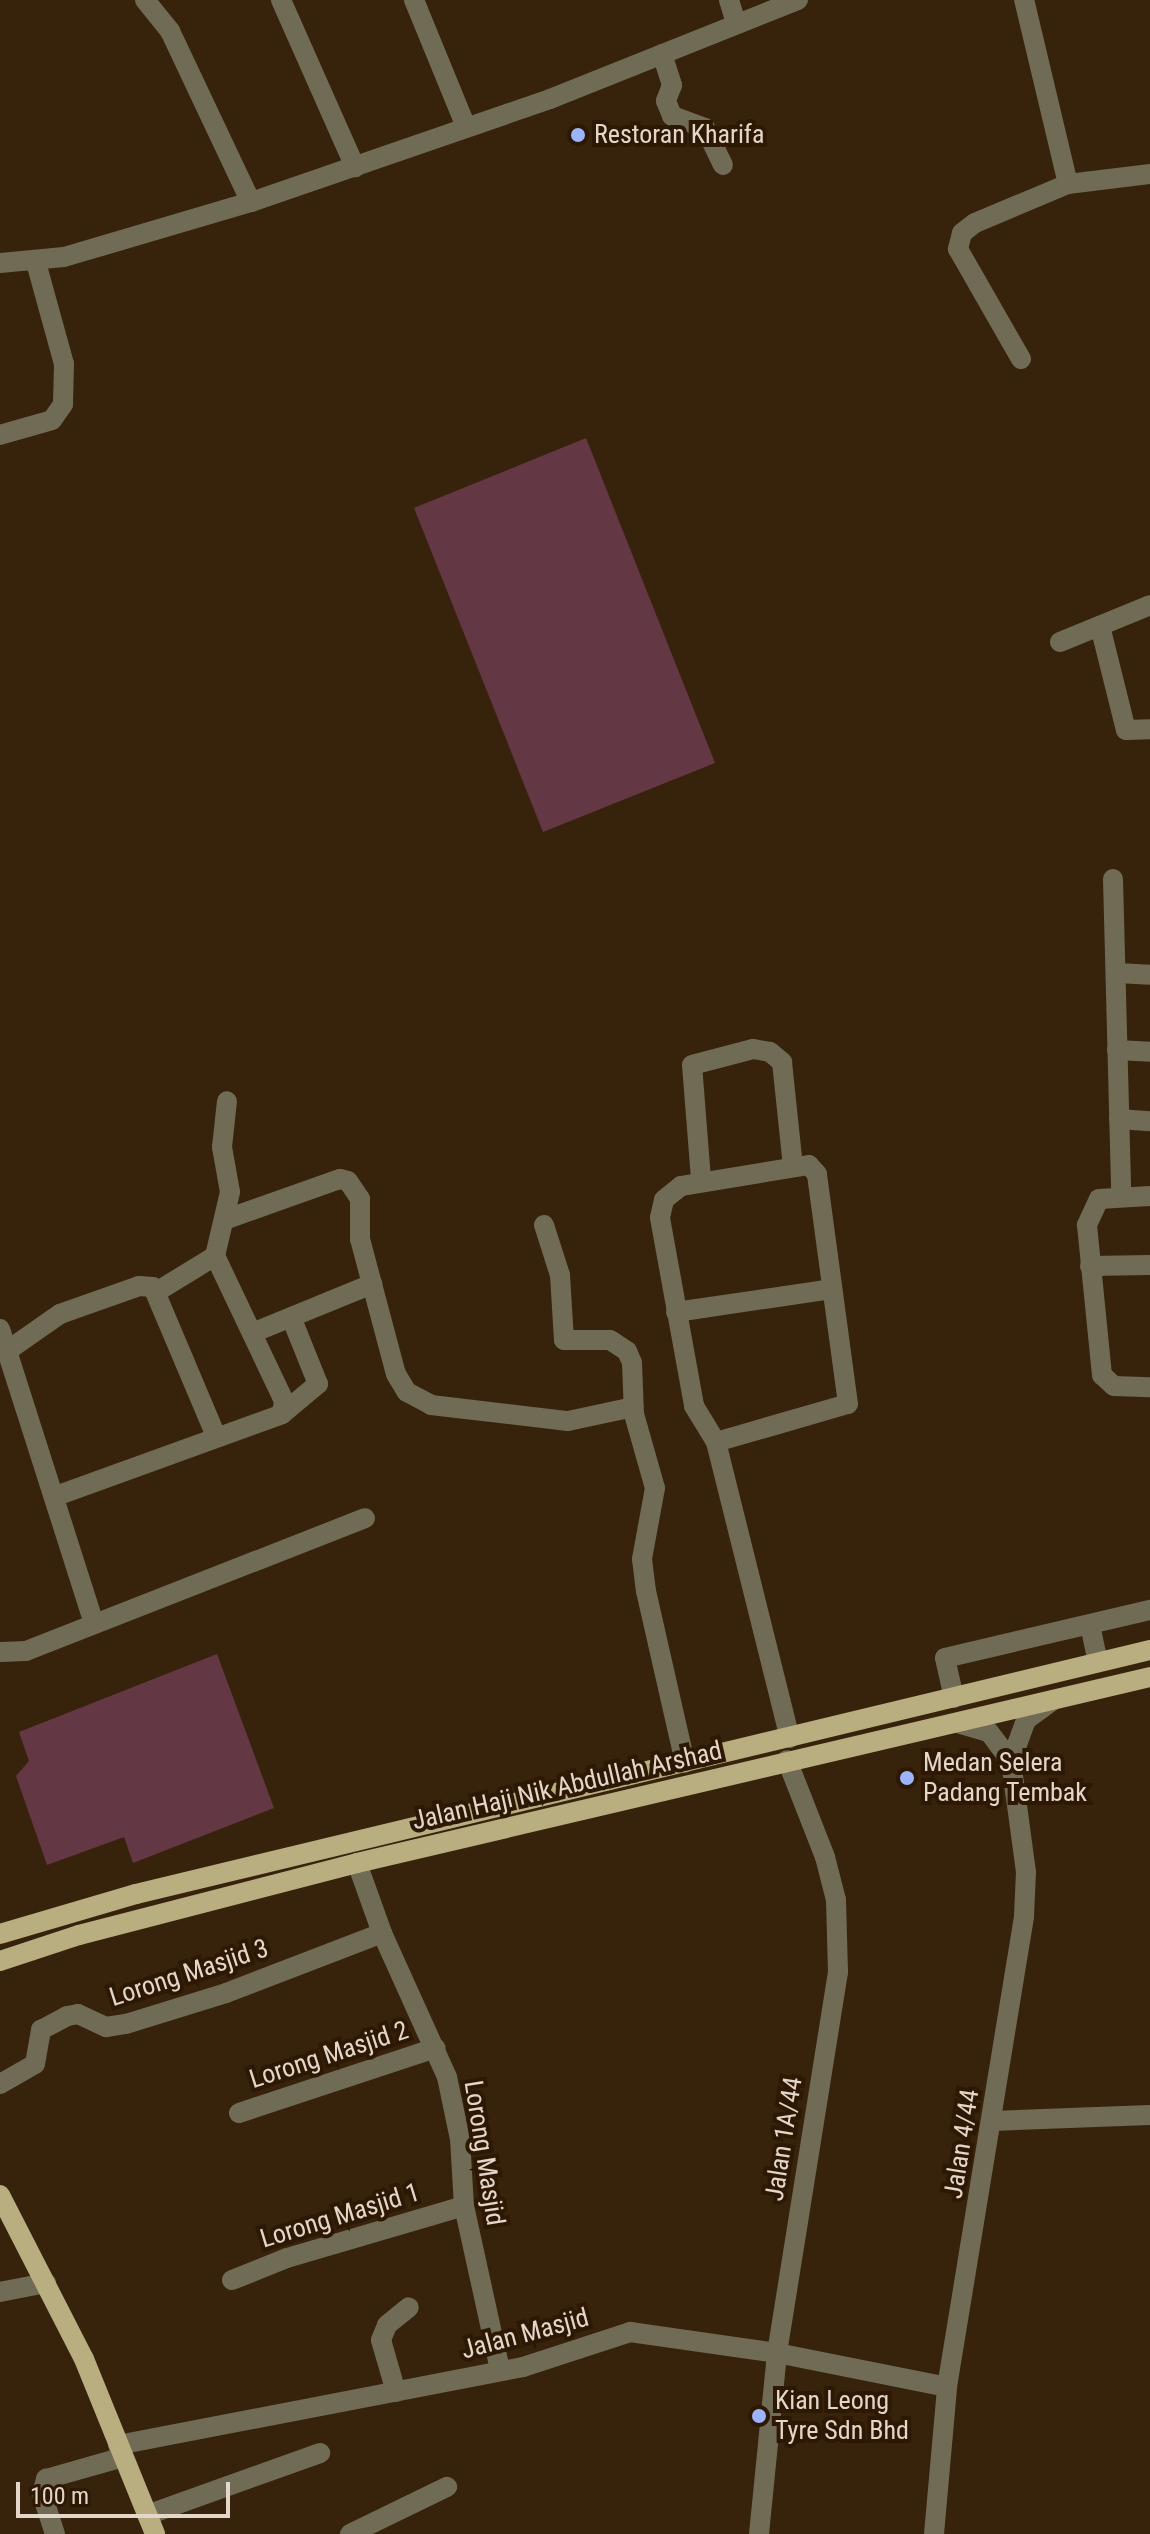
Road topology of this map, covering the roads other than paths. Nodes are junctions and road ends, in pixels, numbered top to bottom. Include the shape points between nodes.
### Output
1 (145, 0) edge
2 (281, 0) edge
3 (414, 0) edge
4 (729, 0) edge
5 (798, 0) edge
6 (1024, 0) edge
7 (736, 23) junction
8 (662, 54) junction
9 (466, 127) junction
10 (723, 165) dead end
11 (355, 167) junction
12 (1150, 174) edge
13 (1068, 184) junction
14 (251, 202) junction
15 (36, 262) junction
16 (0, 263) edge
17 (1021, 359) dead end
18 (0, 435) edge
19 (1150, 605) edge
20 (1100, 626) junction
21 (1060, 642) dead end
22 (1150, 729) edge
23 (1113, 879) dead end
24 (1117, 973) junction
25 (1150, 975) edge
26 (1117, 1050) junction
27 (1150, 1052) edge
28 (227, 1101) dead end
29 (1119, 1119) junction
30 (1150, 1121) edge
31 (793, 1166) junction
32 (701, 1179) junction
33 (1121, 1195) junction
34 (1150, 1196) edge
35 (224, 1220) junction
36 (544, 1225) dead end
37 (215, 1256) junction
38 (1150, 1265) edge
39 (1090, 1266) junction
40 (372, 1284) junction
41 (831, 1289) junction
42 (158, 1291) junction
43 (676, 1312) junction
44 (291, 1317) junction
45 (0, 1329) edge
46 (252, 1333) junction
47 (7, 1351) junction
48 (1150, 1387) edge
49 (634, 1407) junction
50 (282, 1414) junction
51 (216, 1436) junction
52 (716, 1442) junction
53 (56, 1496) junction
54 (365, 1518) dead end
55 (1150, 1610) edge
56 (94, 1623) junction
57 (1090, 1625) junction
58 (1150, 1650) edge
59 (0, 1652) edge
60 (1098, 1662) junction
61 (1150, 1677) edge
62 (1060, 1696) junction
63 (954, 1698) junction
64 (957, 1723) junction
65 (790, 1738) junction
66 (787, 1760) junction
67 (1011, 1761) junction
68 (685, 1763) junction
69 (357, 1863) junction
70 (382, 1933) junction
71 (0, 1934) edge
72 (0, 1961) edge
73 (436, 2048) junction
74 (0, 2084) edge
75 (239, 2113) dead end
76 (1150, 2115) edge
77 (993, 2121) junction
78 (0, 2195) edge
79 (464, 2206) junction
80 (232, 2280) dead end
81 (46, 2283) junction
82 (0, 2292) edge
83 (409, 2307) dead end
84 (777, 2353) junction
85 (500, 2370) junction
86 (947, 2387) junction
87 (396, 2392) junction
88 (120, 2451) junction
89 (320, 2453) dead end
90 (447, 2487) dead end
91 (147, 2515) junction
92 (55, 2534) edge
93 (155, 2534) edge
94 (350, 2534) edge
95 (759, 2534) edge
96 (934, 2534) edge

1 - 14 street via 170,31
2 - 11 street
3 - 9 street
4 - 7 street
5 - 7 street
6 - 13 street
7 - 8 street
8 - 9 street
8 - 10 street via 672,85 666,101 672,116 705,128
9 - 11 street
11 - 14 street
12 - 13 street
13 - 17 street via 975,223 959,241 960,258
14 - 15 street
15 - 16 street
15 - 18 street via 64,364 63,404 52,420
19 - 20 street
20 - 21 street
20 - 22 street via 1126,730
23 - 24 street
24 - 25 street
24 - 26 street
26 - 27 street
26 - 29 street
28 - 35 street via 222,1147 230,1192
29 - 30 street
29 - 33 street
31 - 32 street
31 - 32 street via 782,1062 770,1052 753,1049 692,1065
31 - 41 street via 809,1165 817,1174
32 - 43 street via 664,1200 660,1218
33 - 34 street
33 - 39 street via 1099,1199 1088,1215
35 - 37 street
35 - 40 street via 340,1179 348,1181 360,1199 359,1234
36 - 49 street via 560,1275 561,1332 573,1343 610,1340 627,1351
37 - 42 street
37 - 46 street
38 - 39 street
39 - 48 street via 1102,1375 1114,1386
40 - 44 street
40 - 49 street via 396,1374 418,1400 568,1421
41 - 43 street
41 - 52 street via 848,1404
42 - 47 street via 139,1286 60,1314
42 - 51 street
43 - 52 street via 694,1406
44 - 46 street
44 - 50 street via 318,1384
45 - 47 street
46 - 50 street via 284,1401
47 - 53 street
49 - 68 street via 655,1488 642,1559 646,1591
50 - 51 street
51 - 53 street
52 - 65 street
53 - 56 street
54 - 56 street
55 - 57 street
56 - 59 street via 26,1651
57 - 60 street
57 - 63 street via 945,1658
58 - 60 main road, Jalan Haji Nik Abdullah Arshad
60 - 63 main road, Jalan Haji Nik Abdullah Arshad
61 - 62 main road, Jalan Haji Nik Abdullah Arshad
62 - 64 main road, Jalan Haji Nik Abdullah Arshad
62 - 67 street via 1026,1720
63 - 65 main road, Jalan Haji Nik Abdullah Arshad
64 - 66 main road, Jalan Haji Nik Abdullah Arshad
64 - 67 street via 989,1732
65 - 68 main road, Jalan Haji Nik Abdullah Arshad
66 - 69 main road, Jalan Haji Nik Abdullah Arshad
66 - 84 street, Jalan 1A/44 via 833,1886 838,1972
67 - 77 street, Jalan 4/44 via 1026,1872 1024,1916
68 - 71 main road, Jalan Haji Nik Abdullah Arshad via 136,1894
69 - 70 street, Lorong Masjid
69 - 72 main road, Jalan Haji Nik Abdullah Arshad via 79,1935
70 - 73 street, Lorong Masjid
70 - 74 street, Lorong Masjid 3 via 226,1993 126,2024 106,2027 78,2014 67,2016 41,2030 35,2064
73 - 75 street, Lorong Masjid 2
73 - 79 street, Lorong Masjid via 460,2139
76 - 77 street
77 - 86 street, Jalan 4/44
78 - 81 main road
79 - 80 street, Lorong Masjid 1 via 287,2258
79 - 85 street, Lorong Masjid
81 - 82 street
81 - 88 main road
83 - 87 street via 387,2325 381,2340
84 - 85 street, Jalan Masjid via 630,2332
84 - 86 street, Jalan Masjid
84 - 95 street, Jalan 1A/44
85 - 87 street, Jalan Masjid
86 - 96 street, Jalan 4/44
87 - 88 street, Jalan Masjid
88 - 91 main road
88 - 92 street, Jalan Masjid via 46,2479 42,2494
89 - 91 street
90 - 94 street
91 - 93 main road

